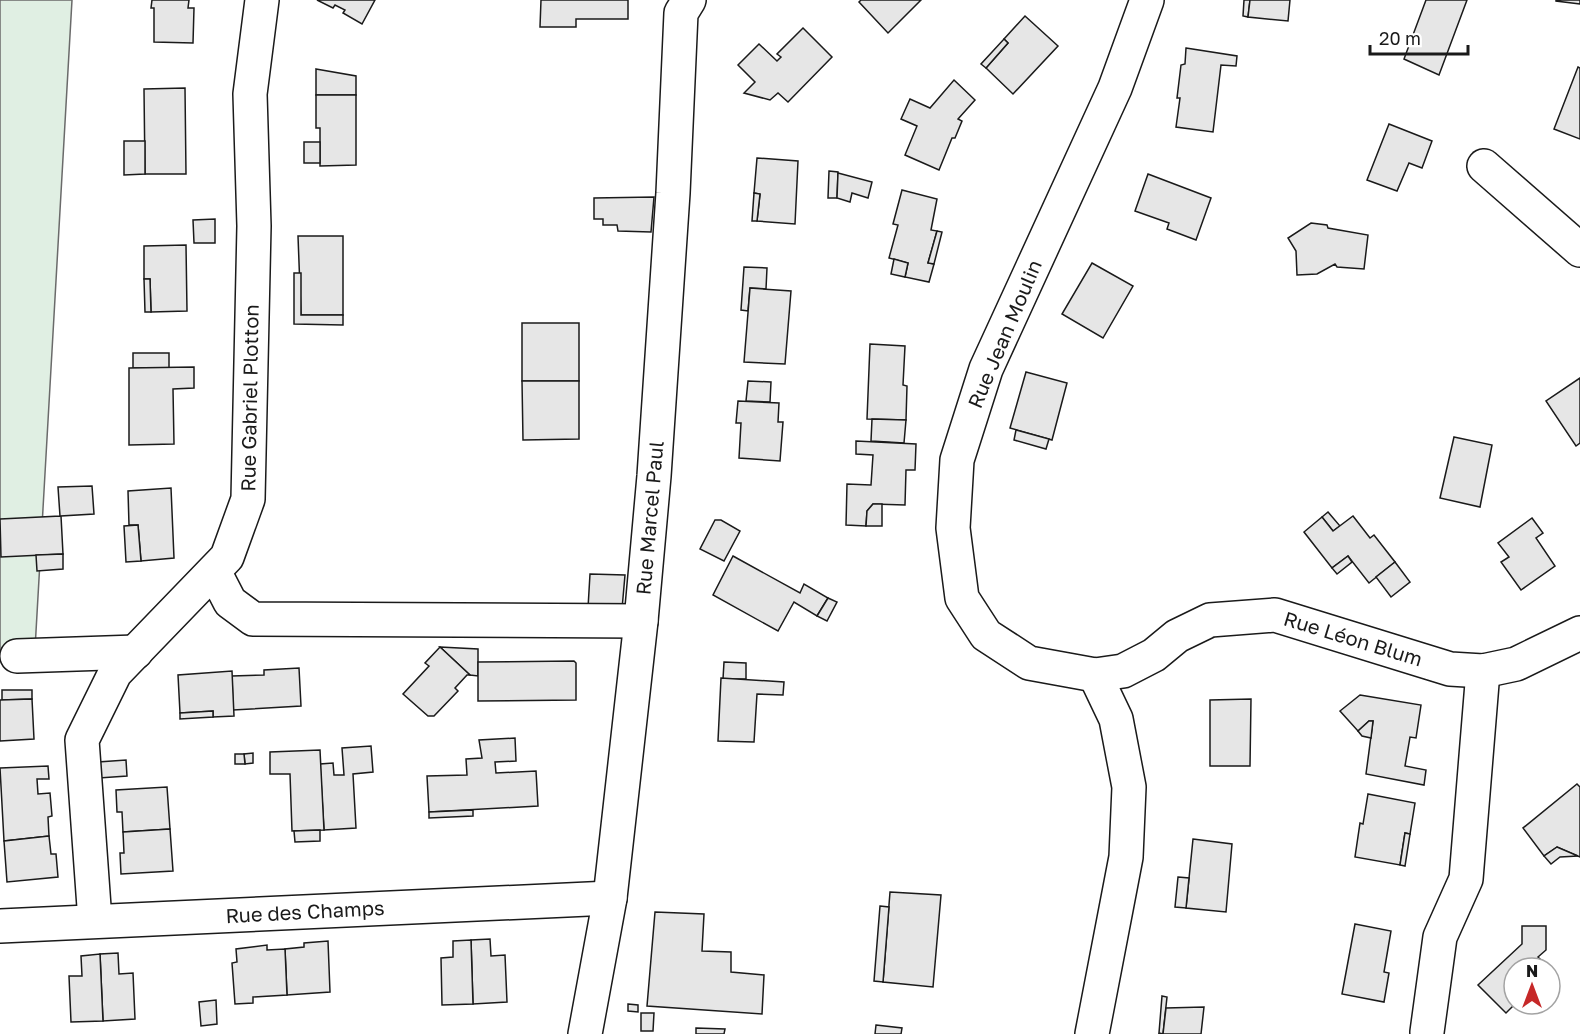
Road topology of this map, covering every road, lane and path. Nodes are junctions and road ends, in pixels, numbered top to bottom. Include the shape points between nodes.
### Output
1 (262, 0) edge
2 (689, 0) edge
3 (1148, 0) edge
4 (1484, 166) dead end
5 (1580, 249) edge
6 (214, 571) junction
7 (641, 621) junction
8 (1580, 633) edge
9 (136, 652) junction
10 (17, 656) dead end
11 (1483, 671) junction
12 (1095, 675) junction
13 (610, 898) junction
14 (95, 921) junction
15 (0, 926) edge
16 (1427, 1032) dead end
17 (585, 1034) edge
18 (1092, 1034) edge

1 - 6 street, Rue Gabriel Plotton via 250,94 254,226 248,499 227,557
2 - 7 street, Rue Marcel Paul via 681,13 674,193
3 - 12 street, Rue Jean Moulin via 1115,88 986,369 957,460 953,528 962,598 986,635 1029,663
4 - 5 street
6 - 7 street via 230,602 253,619
6 - 9 street, Rue Gabriel Plotton
7 - 13 street, Rue Marcel Paul
8 - 11 street, Rue Léon Blum via 1516,664
9 - 10 street
9 - 14 street, Rue Gabriel Plotton via 115,674 82,740
11 - 12 street, Rue Léon Blum via 1450,669 1275,615 1210,620 1123,671
11 - 16 street via 1466,879 1440,937
12 - 18 street via 1116,718 1129,787 1126,857
13 - 14 street, Rue des Champs
13 - 17 street, Rue Marcel Paul
14 - 15 street, Rue des Champs

